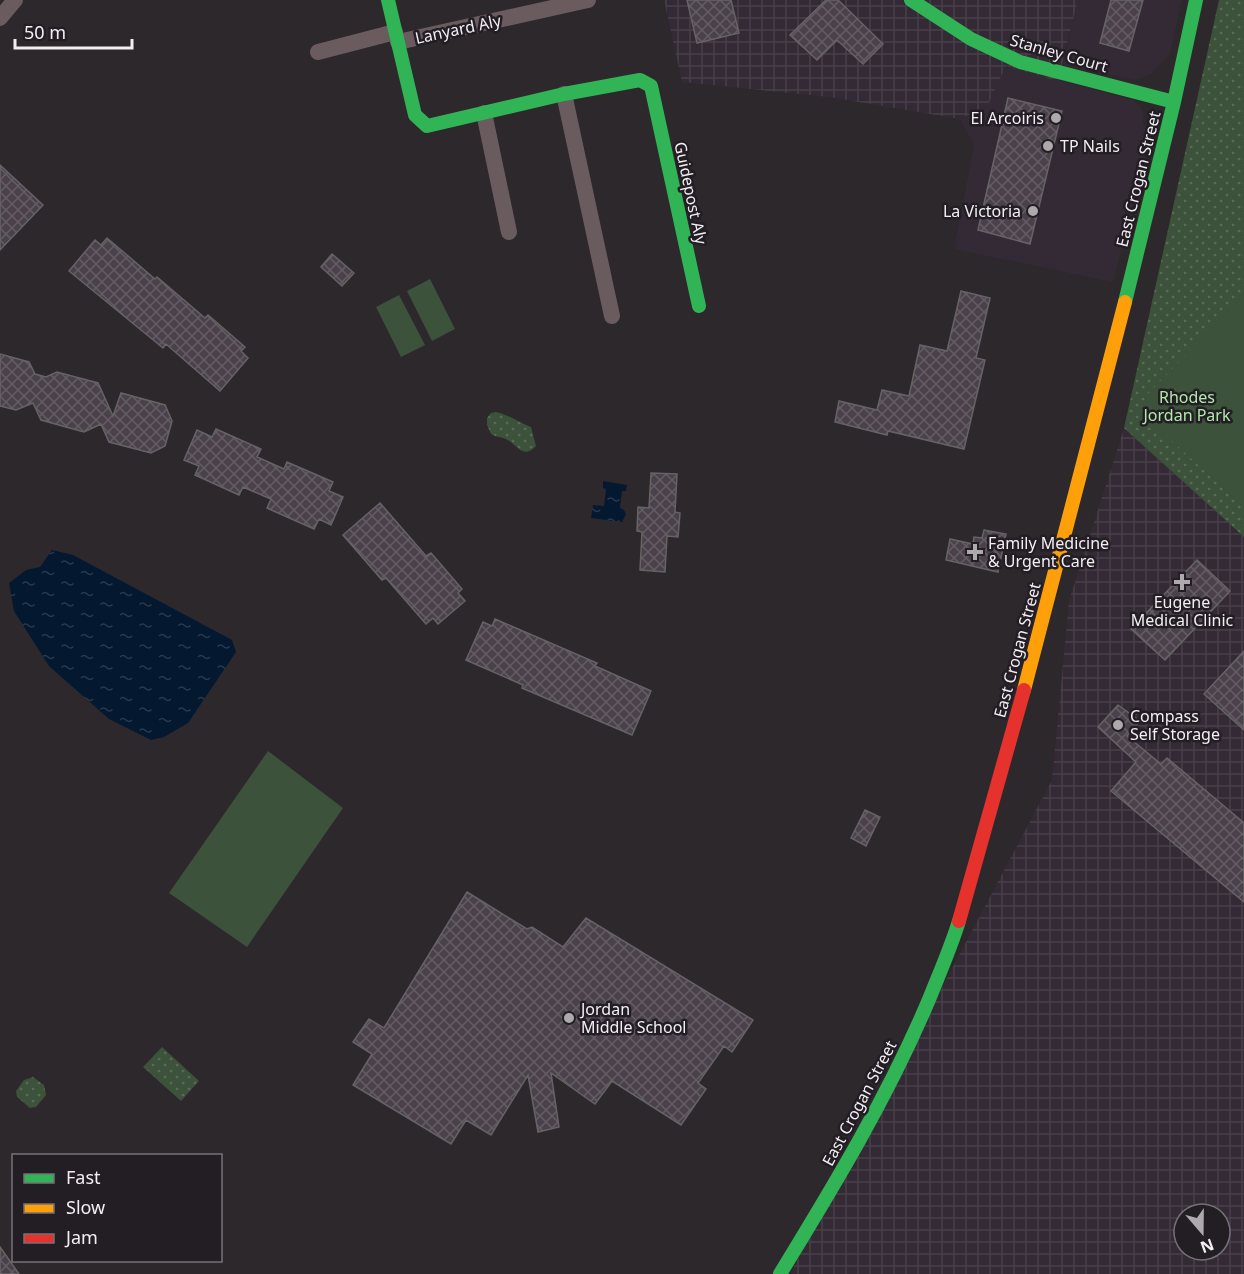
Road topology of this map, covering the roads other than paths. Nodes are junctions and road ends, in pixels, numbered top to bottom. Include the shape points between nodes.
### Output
1 (15, 0) edge
2 (388, 0) edge
3 (588, 0) edge
4 (911, 0) edge
5 (1196, 0) edge
6 (0, 18) edge
7 (396, 37) junction
8 (318, 52) dead end
9 (564, 94) junction
10 (1174, 102) junction
11 (484, 113) junction
12 (509, 232) dead end
13 (699, 306) dead end
14 (612, 316) dead end
15 (780, 1274) edge

1 - 6 street
2 - 7 main road
3 - 7 street, Lanyard Aly
4 - 10 main road, Stanley Court via 990,49 1025,63
5 - 10 main road, East Crogan Street
7 - 8 street, Lanyard Aly
7 - 11 main road via 415,115 427,126
9 - 11 main road
9 - 13 main road, Guidepost Aly via 640,80 651,86
9 - 14 street
10 - 15 main road, East Crogan Street via 1019,709 953,941 911,1042 861,1137
11 - 12 street

